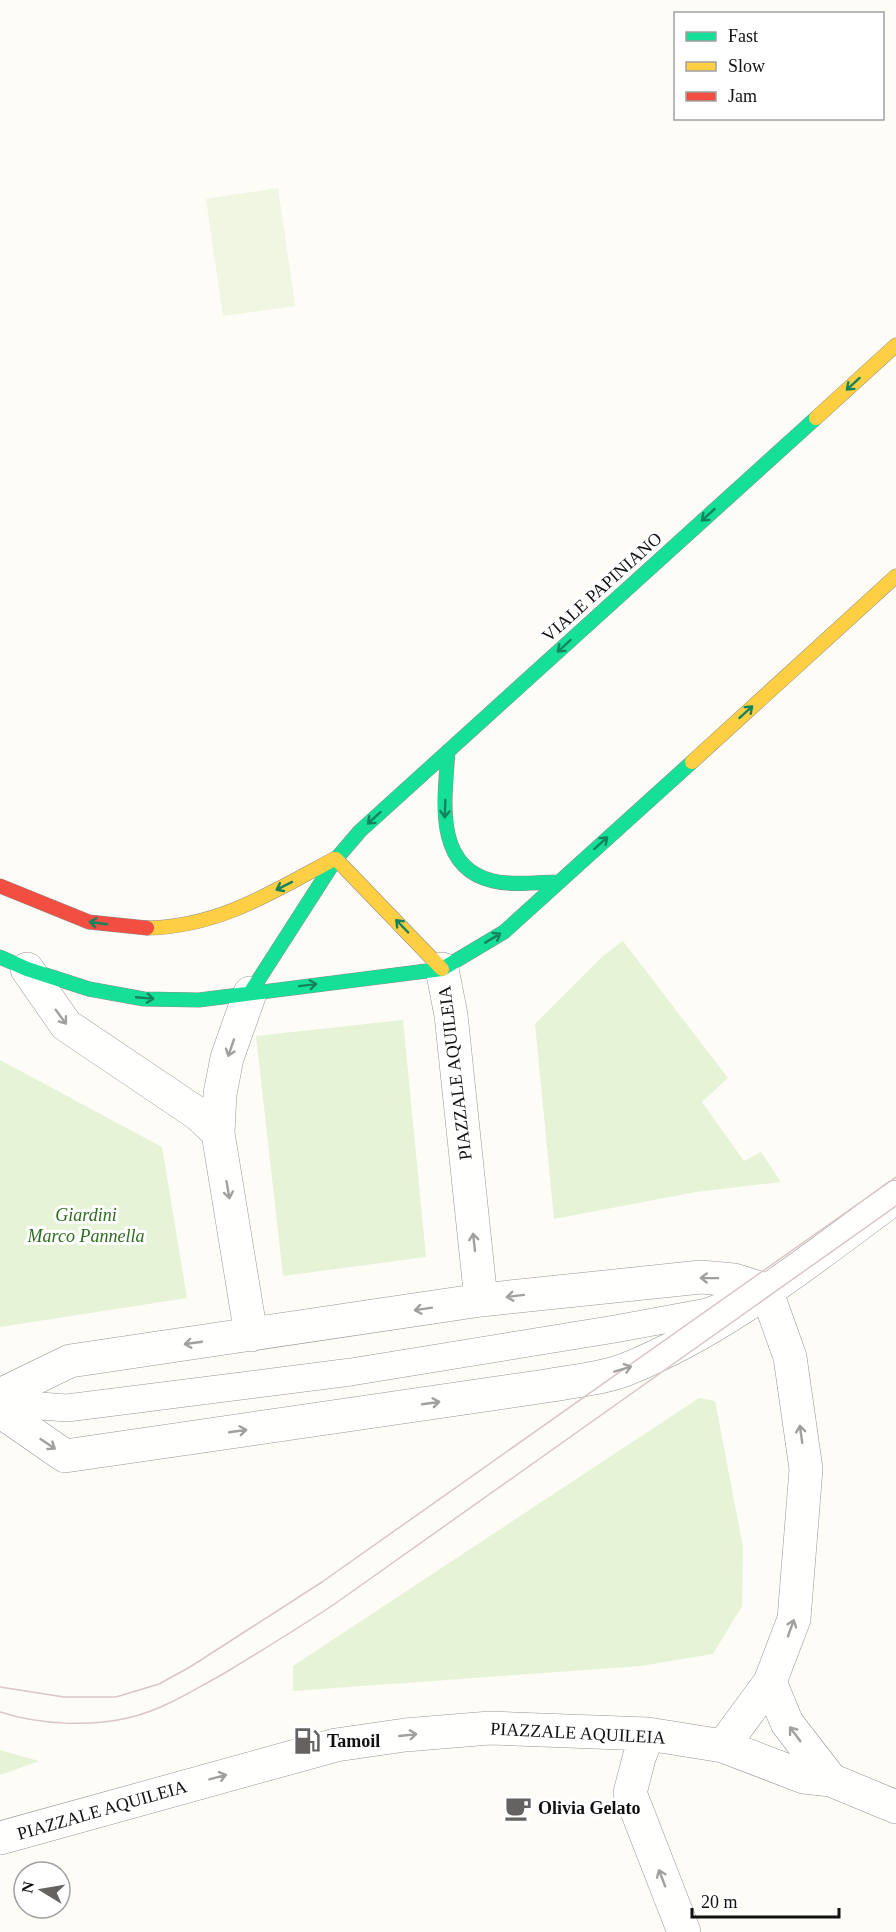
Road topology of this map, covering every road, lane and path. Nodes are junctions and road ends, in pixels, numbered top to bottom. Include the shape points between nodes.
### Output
1 (896, 345) edge
2 (896, 576) edge
3 (448, 751) junction
4 (336, 859) junction
5 (558, 882) junction
6 (0, 886) edge
7 (14, 963) edge
8 (442, 969) junction
9 (250, 993) junction
10 (218, 1133) junction
11 (896, 1197) edge
12 (766, 1290) junction
13 (481, 1300) junction
14 (251, 1335) junction
15 (0, 1395) edge
16 (0, 1403) edge
17 (0, 1411) edge
18 (770, 1683) junction
19 (648, 1734) junction
20 (723, 1746) junction
21 (831, 1780) junction
22 (896, 1807) edge
23 (0, 1838) edge
24 (684, 1932) edge

1 -> 3 main road, VIALE PAPINIANO
5 -> 2 main road
3 -> 4 main road, VIALE PAPINIANO via 360,831
3 -> 5 main road via 444,830 447,843 465,870 493,881
4 -> 6 main road via 218,918 182,925 92,923
8 -> 4 main road, PIAZZALE AQUILEIA
4 - 9 main road
8 -> 5 main road via 504,932
7 -> 9 main road via 89,989 144,999 199,1000
7 -> 10 street via 66,1025 198,1114
9 -> 8 main road
13 -> 8 street, PIAZZALE AQUILEIA via 451,1015
9 -> 10 street via 227,1058
10 -> 14 street
11 - 12 street
12 -> 13 street via 734,1280 701,1277
12 - 16 lane via 707,1312 351,1372 67,1408
17 -> 12 street via 65,1455 546,1386 625,1370 681,1344
18 -> 12 street via 794,1619 806,1469 790,1357
13 -> 14 street
14 -> 15 street via 70,1361
18 - 20 street
21 -> 18 street via 787,1723
19 - 20 street, PIAZZALE AQUILEIA
23 -> 19 street, PIAZZALE AQUILEIA via 336,1745 490,1728
24 -> 19 street via 630,1793
20 - 21 street, PIAZZALE AQUILEIA via 804,1776
21 - 22 street, PIAZZALE AQUILEIA

